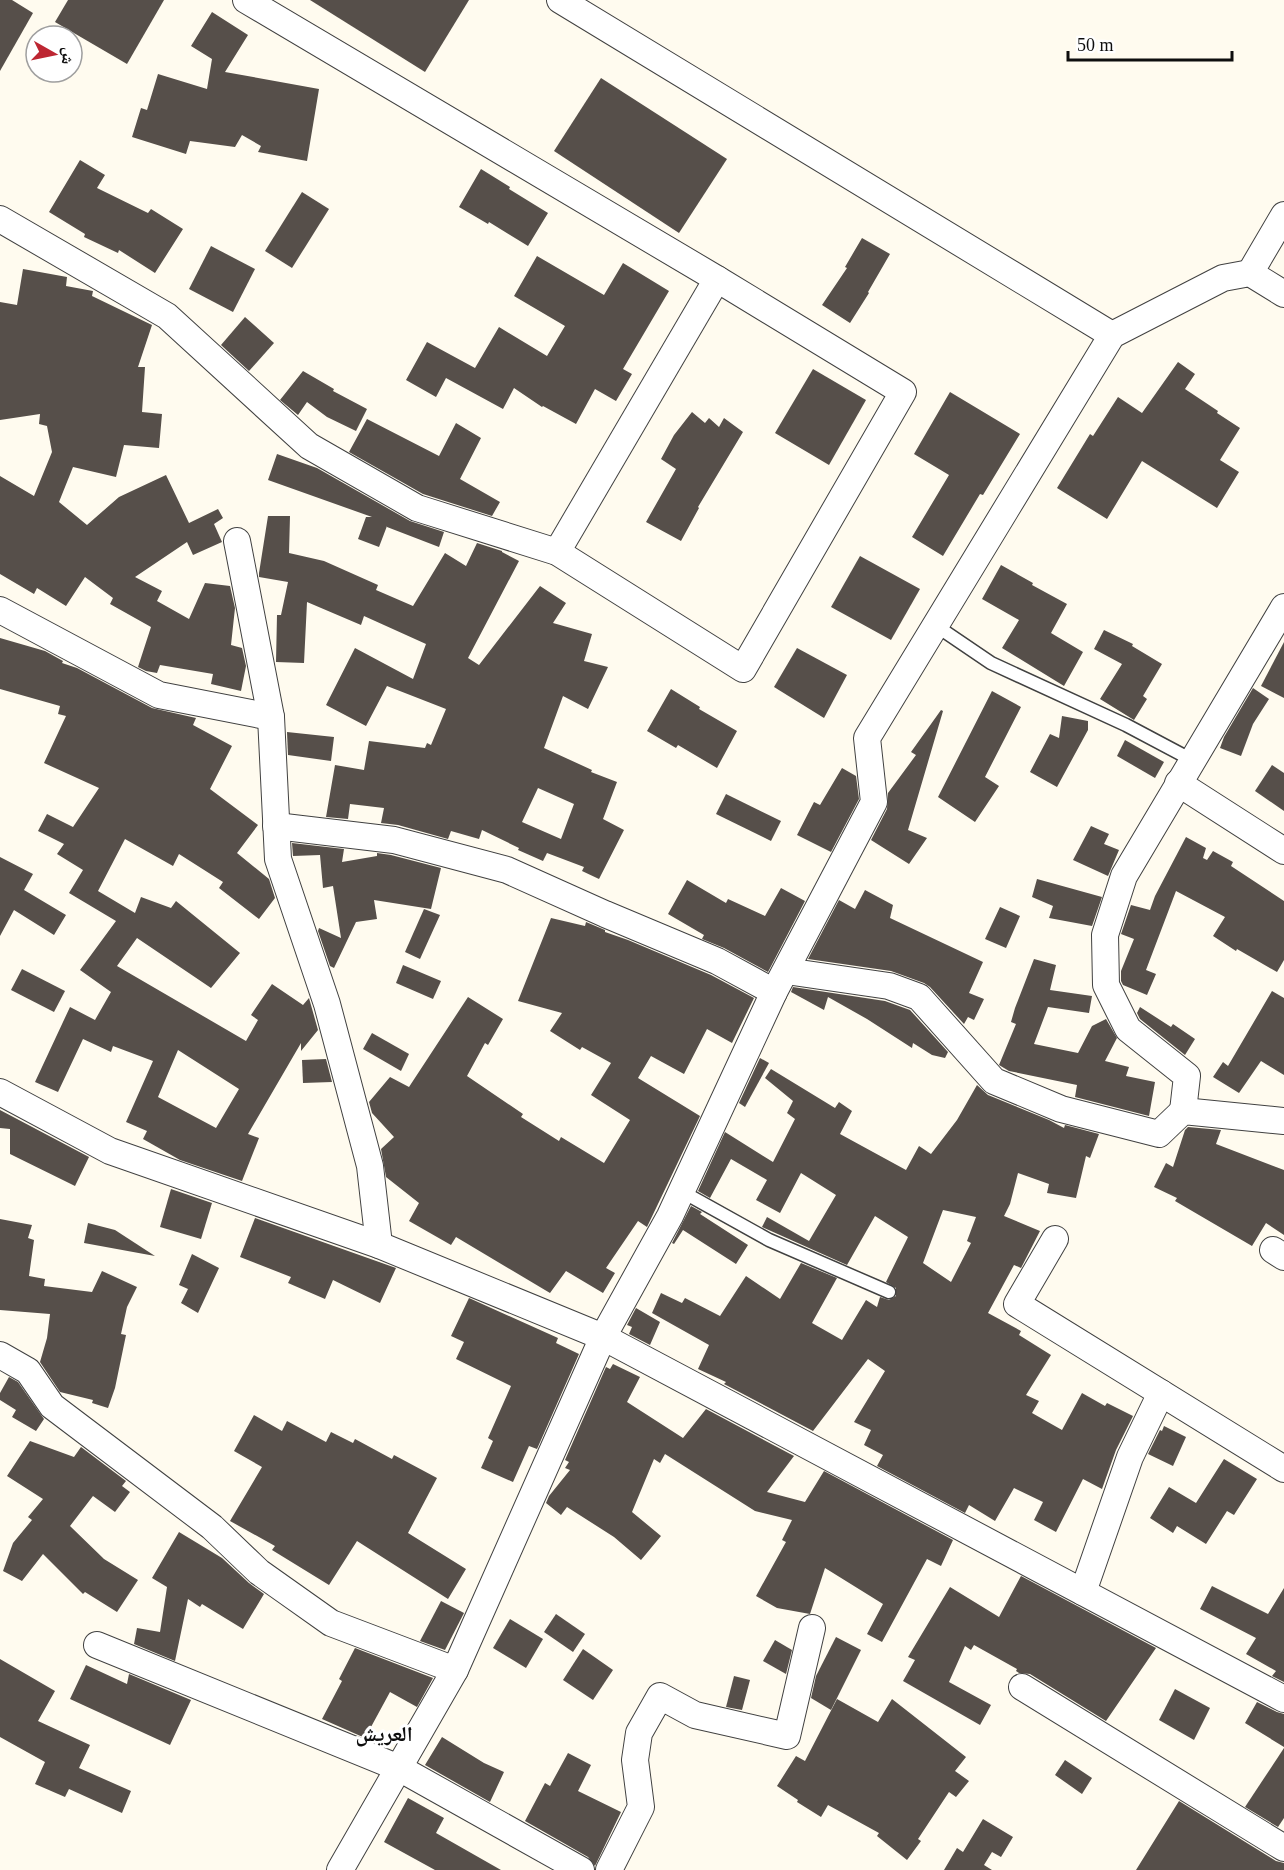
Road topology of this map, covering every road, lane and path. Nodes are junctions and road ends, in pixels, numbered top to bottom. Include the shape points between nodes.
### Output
1 (246, 0) edge
2 (560, 0) edge
3 (1284, 215) edge
4 (0, 219) edge
5 (1250, 273) junction
6 (717, 279) junction
7 (1284, 294) edge
8 (1112, 335) junction
9 (237, 541) dead end
10 (557, 552) junction
11 (1284, 607) edge
12 (0, 610) edge
13 (935, 625) junction
14 (271, 717) junction
15 (1192, 760) junction
16 (1178, 783) junction
17 (276, 826) junction
18 (1284, 851) edge
19 (780, 981) junction
20 (0, 1092) edge
21 (1183, 1112) junction
22 (1284, 1121) edge
23 (681, 1191) junction
24 (1055, 1239) dead end
25 (379, 1245) junction
26 (890, 1292) dead end
27 (603, 1337) junction
28 (0, 1355) edge
29 (1161, 1393) junction
30 (1284, 1469) edge
31 (1083, 1592) junction
32 (812, 1628) dead end
33 (97, 1645) dead end
34 (455, 1670) junction
35 (1022, 1688) dead end
36 (1284, 1699) edge
37 (399, 1768) junction
38 (1284, 1848) edge
39 (340, 1870) edge
40 (581, 1870) edge
41 (609, 1870) edge

1 - 6 street
2 - 8 street
3 - 5 street
4 - 10 street via 167,316 309,446 417,508
5 - 7 street
5 - 8 street via 1223,278
6 - 10 street
6 - 10 street via 903,392 743,669
8 - 13 street
9 - 14 street
11 - 15 street
12 - 14 street via 159,695
13 - 15 lane via 991,663
13 - 19 street via 867,738 874,802
14 - 17 street
15 - 16 street
16 - 18 street
16 - 21 street via 1124,876 1105,935 1106,985 1128,1029 1187,1076
17 - 19 street via 393,840 507,870 717,961
17 - 25 street via 278,858 327,1004 370,1166
19 - 21 street via 889,987 919,997 994,1081 1061,1109 1159,1134
19 - 23 street
20 - 25 street via 110,1151
21 - 22 street
23 - 26 lane via 769,1240
23 - 27 street
24 - 29 street via 1017,1304
25 - 27 street
27 - 31 street
27 - 34 street
28 - 34 street via 28,1371 52,1406 212,1527 259,1572 332,1623
29 - 30 street
29 - 31 street via 1130,1456
31 - 36 street
32 - 41 street via 787,1736 695,1715 660,1696 639,1733 634,1760 641,1808
33 - 37 street
34 - 37 street
35 - 38 street
37 - 39 street
37 - 40 street

